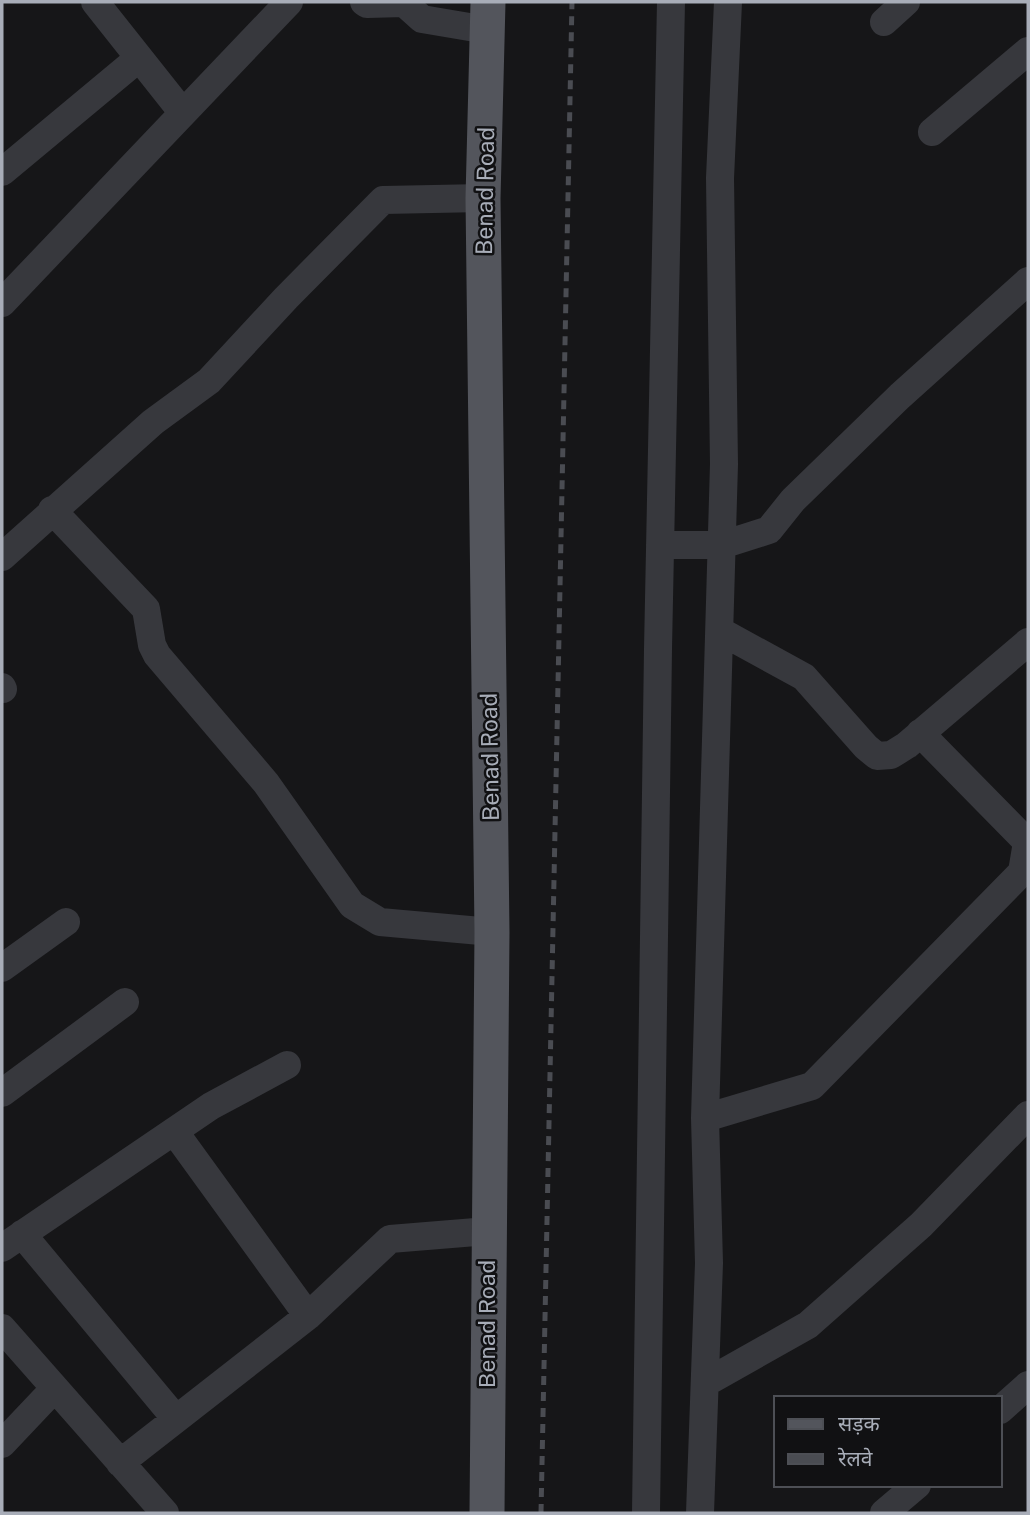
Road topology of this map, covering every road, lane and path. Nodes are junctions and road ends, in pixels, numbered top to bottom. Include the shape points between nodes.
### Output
1 (94, 2) edge
2 (289, 2) edge
3 (364, 2) edge
4 (404, 2) edge
5 (671, 2) edge
6 (728, 2) edge
7 (906, 2) edge
8 (488, 16) edge
9 (884, 22) dead end
10 (1028, 51) edge
11 (139, 58) junction
12 (183, 113) junction
13 (932, 132) dead end
14 (2, 172) edge
15 (483, 198) junction
16 (1028, 281) edge
17 (2, 303) edge
18 (52, 510) junction
19 (660, 545) junction
20 (722, 545) junction
21 (2, 557) edge
22 (720, 631) junction
23 (1028, 642) edge
24 (920, 733) junction
25 (1028, 841) edge
26 (66, 922) dead end
27 (492, 932) junction
28 (2, 968) edge
29 (125, 1002) dead end
30 (287, 1065) dead end
31 (2, 1093) edge
32 (1028, 1115) edge
33 (705, 1118) junction
34 (174, 1131) junction
35 (488, 1231) junction
36 (12, 1241) edge
37 (309, 1316) junction
38 (2, 1328) edge
39 (707, 1382) junction
40 (1028, 1385) edge
41 (54, 1389) junction
42 (1002, 1408) edge
43 (176, 1419) junction
44 (2, 1444) edge
45 (120, 1463) junction
46 (915, 1487) edge
47 (161, 1512) edge
48 (487, 1513) edge
49 (646, 1513) edge
50 (701, 1513) edge
51 (884, 1513) edge

1 - 11 street
2 - 12 street
3 - 4 street
4 - 8 street via 422,19
5 - 19 street
6 - 20 street via 720,178
7 - 9 street
8 - 15 main road, Benad Road
10 - 13 street
11 - 12 street
11 - 14 street
12 - 17 street
15 - 18 street via 383,200 209,382 153,422
15 - 27 main road, Benad Road
16 - 20 street via 900,396 793,500 769,530
18 - 21 street
18 - 27 street via 146,609 157,655 266,783 352,905 380,922
19 - 20 street
19 - 49 street
20 - 22 street
22 - 24 street via 804,677 877,756 891,754
22 - 33 street
23 - 24 street
24 - 25 street
25 - 33 street via 1022,872 812,1086
26 - 28 street
27 - 35 main road, Benad Road
29 - 31 street
30 - 34 street
32 - 39 street via 920,1225 808,1325
33 - 39 street
34 - 36 street
34 - 37 street
35 - 37 street via 390,1239
35 - 48 main road, Benad Road
36 - 43 street
37 - 43 street
38 - 41 street
39 - 50 street
40 - 42 street
41 - 44 street
41 - 45 street
43 - 45 street
45 - 47 street
46 - 51 street

